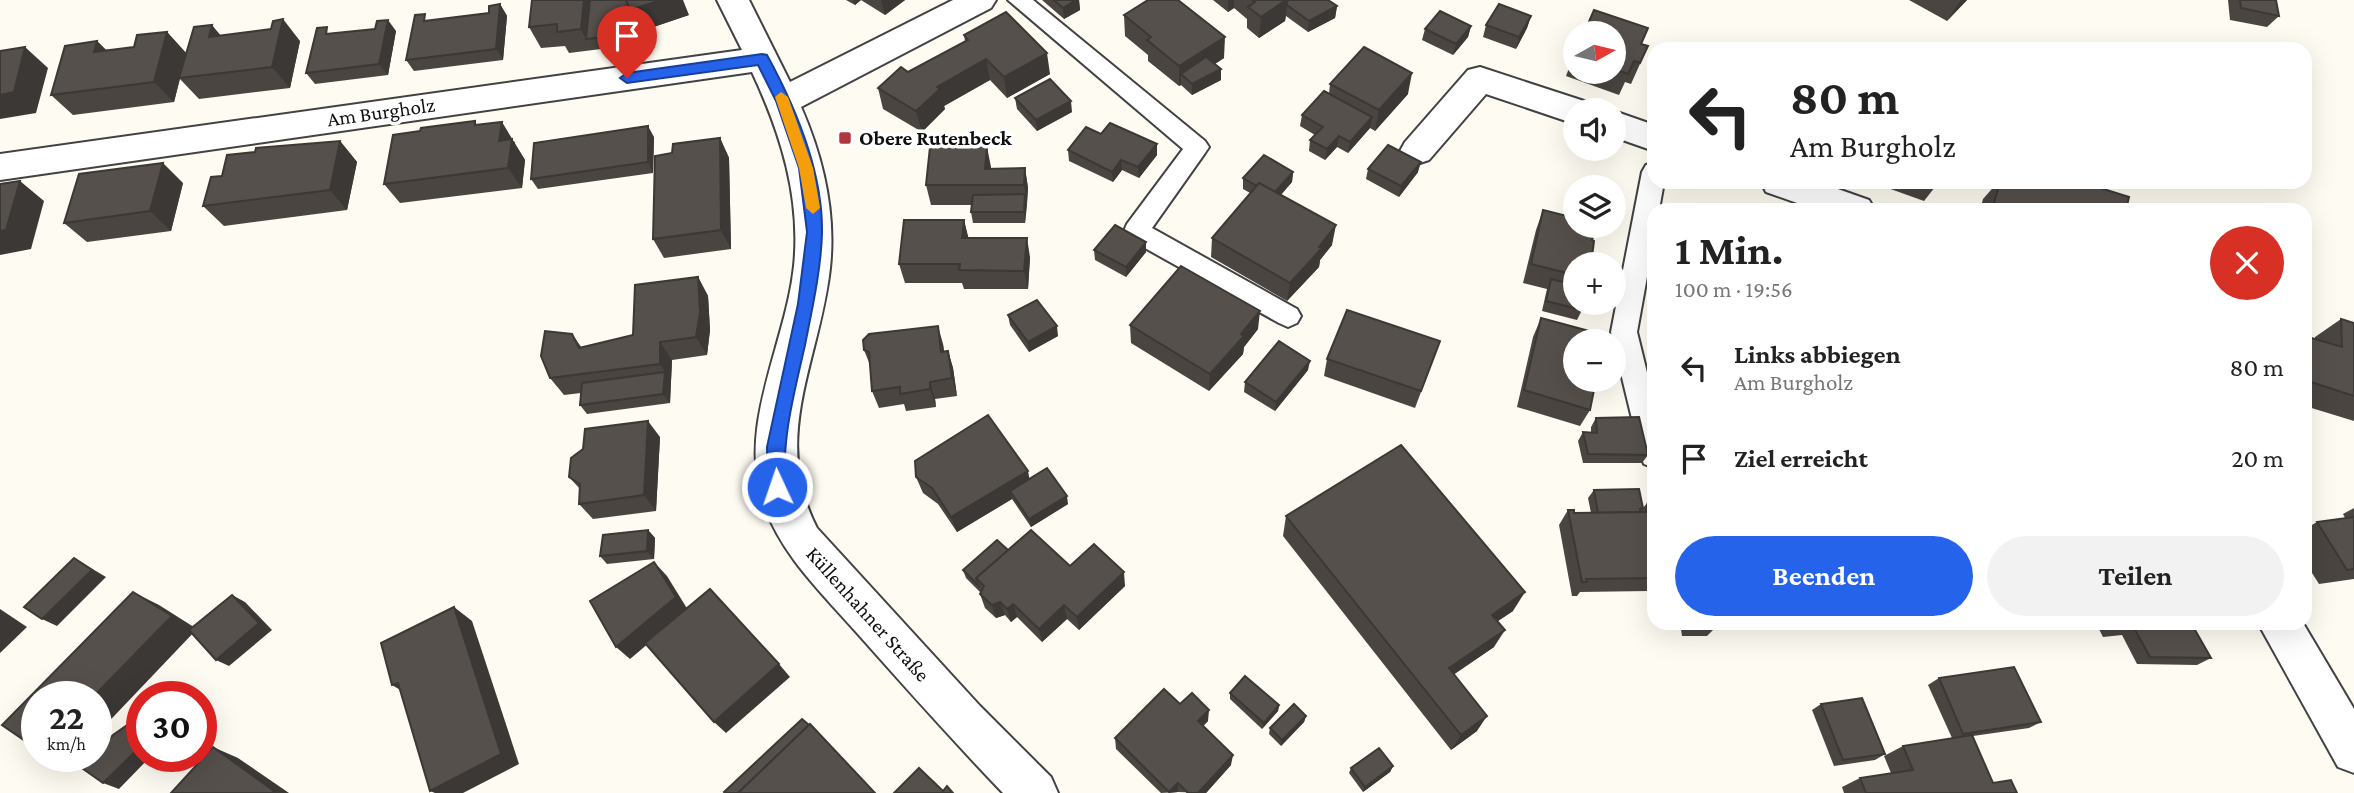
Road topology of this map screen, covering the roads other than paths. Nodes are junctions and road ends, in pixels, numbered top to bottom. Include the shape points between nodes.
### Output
1 (733, 0) edge
2 (980, 0) edge
3 (1019, 0) edge
4 (762, 59) junction
5 (783, 101) junction
6 (1563, 107) edge
7 (1626, 128) edge
8 (1647, 136) edge
9 (1417, 151) dead end
10 (0, 167) edge
11 (1798, 189) edge
12 (1837, 203) edge
13 (1647, 209) edge
14 (1288, 316) dead end
15 (1647, 427) edge
16 (2283, 630) edge
17 (2354, 751) edge
18 (1035, 793) edge

1 - 4 street, Küllenhahner Straße
2 - 5 street
3 - 14 lane via 1197,147 1136,231
4 - 5 street, Küllenhahner Straße
4 - 10 street, Am Burgholz
5 - 18 street, Küllenhahner Straße via 806,168 815,232 806,304 775,447 777,487 784,508 803,541
6 - 9 street via 1480,79
7 - 8 street
11 - 12 street
13 - 15 lane via 1624,332
16 - 17 street

